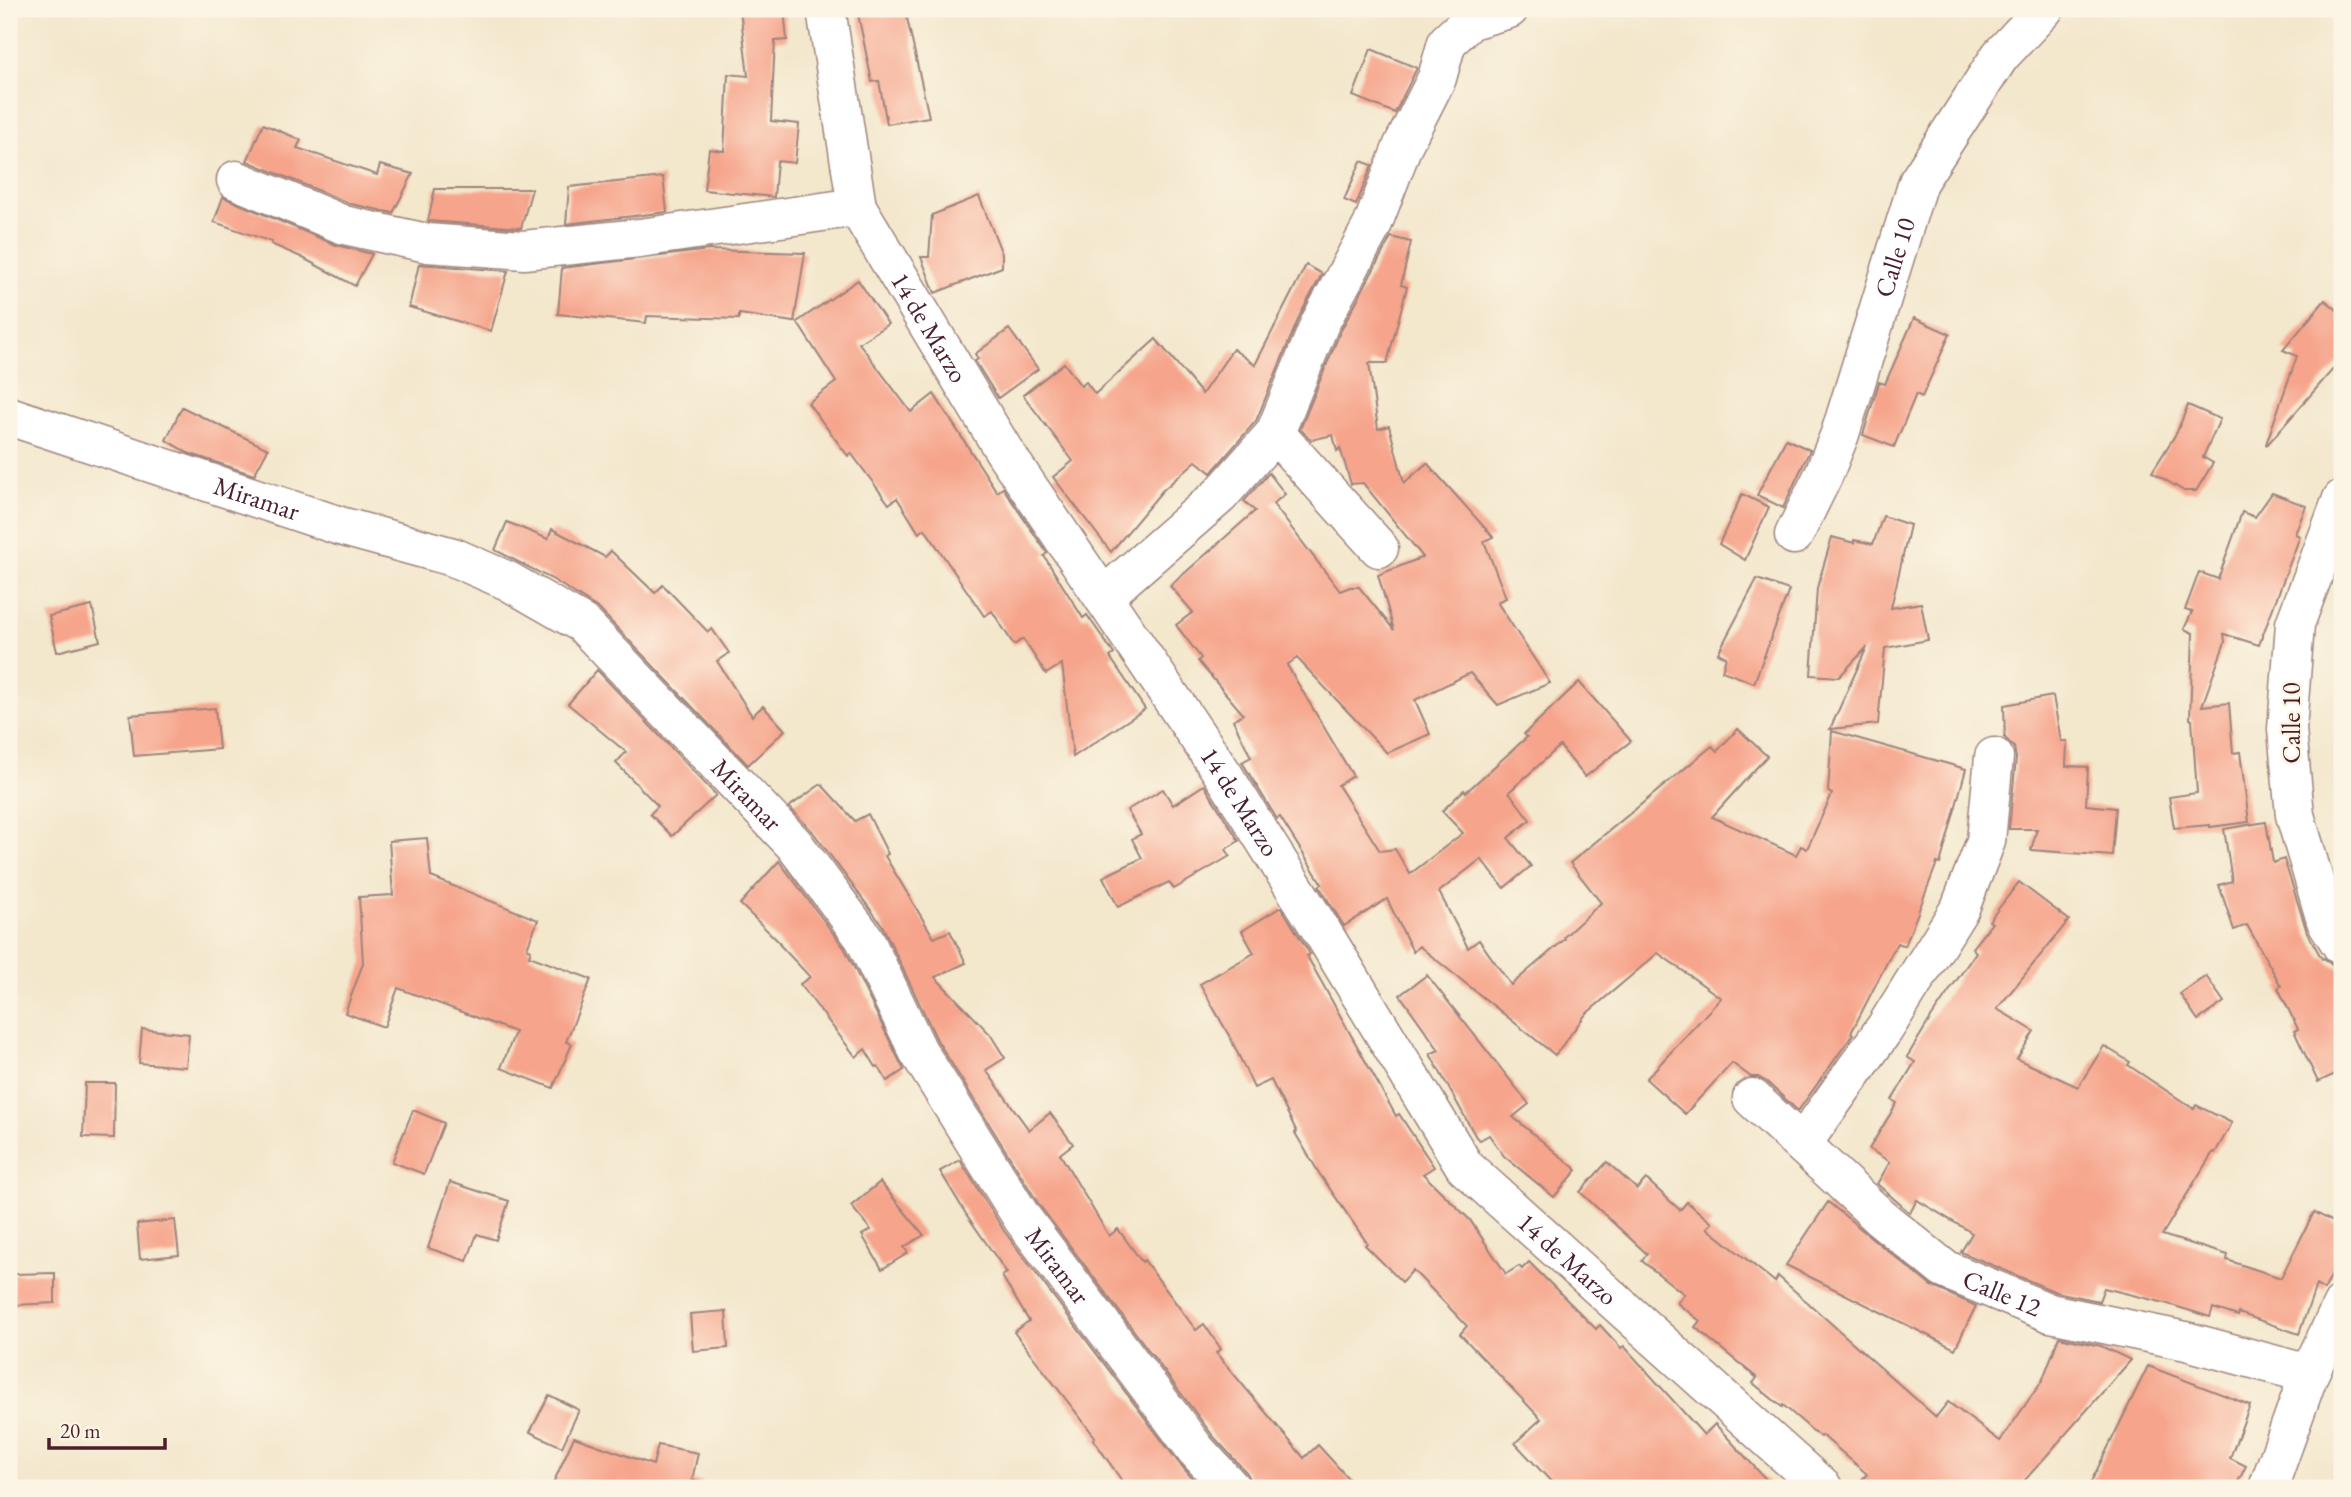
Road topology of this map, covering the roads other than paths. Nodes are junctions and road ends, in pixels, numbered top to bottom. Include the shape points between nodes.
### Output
1 (826, 9) edge
2 (1508, 9) edge
3 (2044, 9) edge
4 (236, 180) dead end
5 (858, 208) junction
6 (9, 416) edge
7 (1275, 433) junction
8 (2342, 499) edge
9 (1794, 535) dead end
10 (1378, 548) dead end
11 (1103, 597) junction
12 (1994, 757) dead end
13 (2342, 946) edge
14 (1752, 1098) dead end
15 (1802, 1144) junction
16 (2338, 1323) edge
17 (2309, 1374) junction
18 (1231, 1488) edge
19 (1823, 1488) edge
20 (2268, 1488) edge

1 - 5 street, 14 de Marzo
2 - 7 street via 1471,20 1447,42 1437,78 1403,145 1373,226 1320,323
3 - 9 street, Calle 10 via 2000,56 1918,182 1840,434
4 - 5 street via 344,225 427,243 524,250
5 - 11 street, 14 de Marzo via 1004,451
6 - 18 street, Miramar via 340,526 453,557 508,581 583,624 802,855 864,938 918,1051 1022,1218 1196,1450
7 - 10 street
7 - 11 street via 1220,495
8 - 13 street, Calle 10 via 2295,624 2287,729 2295,816 2326,921
11 - 19 street, 14 de Marzo via 1226,777 1465,1167
12 - 15 street via 1986,841 1961,908 1885,1028
14 - 15 street, Calle 12
15 - 17 street, Calle 12 via 1944,1269 2050,1313 2186,1341
16 - 17 street
17 - 20 street

